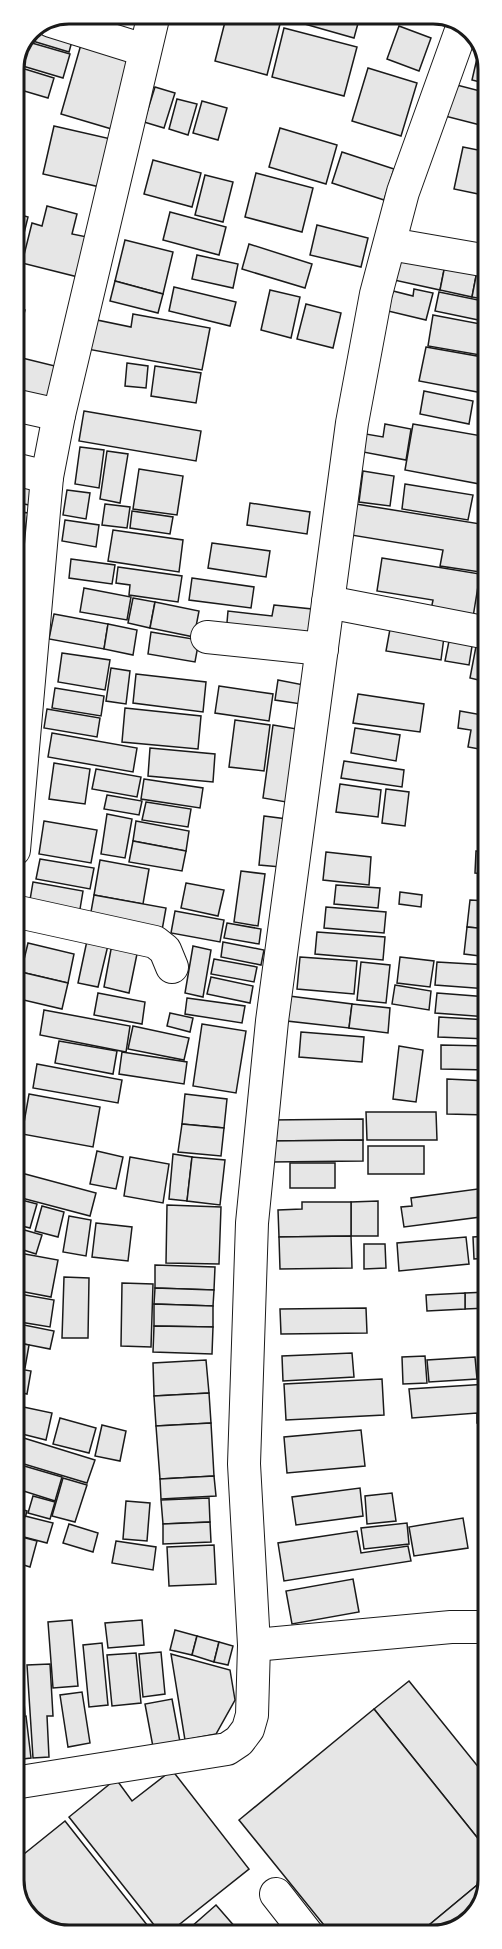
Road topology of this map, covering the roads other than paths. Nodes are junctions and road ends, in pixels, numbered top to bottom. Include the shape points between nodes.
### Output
1 (151, 24) edge
2 (63, 25) edge
3 (460, 33) edge
4 (144, 50) junction
5 (390, 244) junction
6 (478, 259) edge
7 (24, 407) edge
8 (59, 416) junction
9 (24, 471) edge
10 (47, 477) junction
11 (328, 602) junction
12 (478, 631) edge
13 (207, 637) dead end
14 (322, 649) junction
15 (24, 737) edge
16 (24, 913) edge
17 (172, 967) dead end
18 (478, 1627) edge
19 (254, 1645) junction
20 (24, 1781) edge
21 (276, 1894) dead end
22 (300, 1925) edge

1 - 4 street
2 - 4 street
3 - 5 street via 403,192
4 - 8 street
5 - 6 street
5 - 11 street via 376,294 352,423
7 - 8 street
8 - 10 street
9 - 10 street
10 - 15 street
11 - 12 street
11 - 14 street
13 - 14 street
14 - 19 street via 272,1021 252,1223 244,1464
16 - 17 street via 155,942 165,951
18 - 19 street
19 - 20 street via 252,1715 248,1729 227,1749
21 - 22 street

